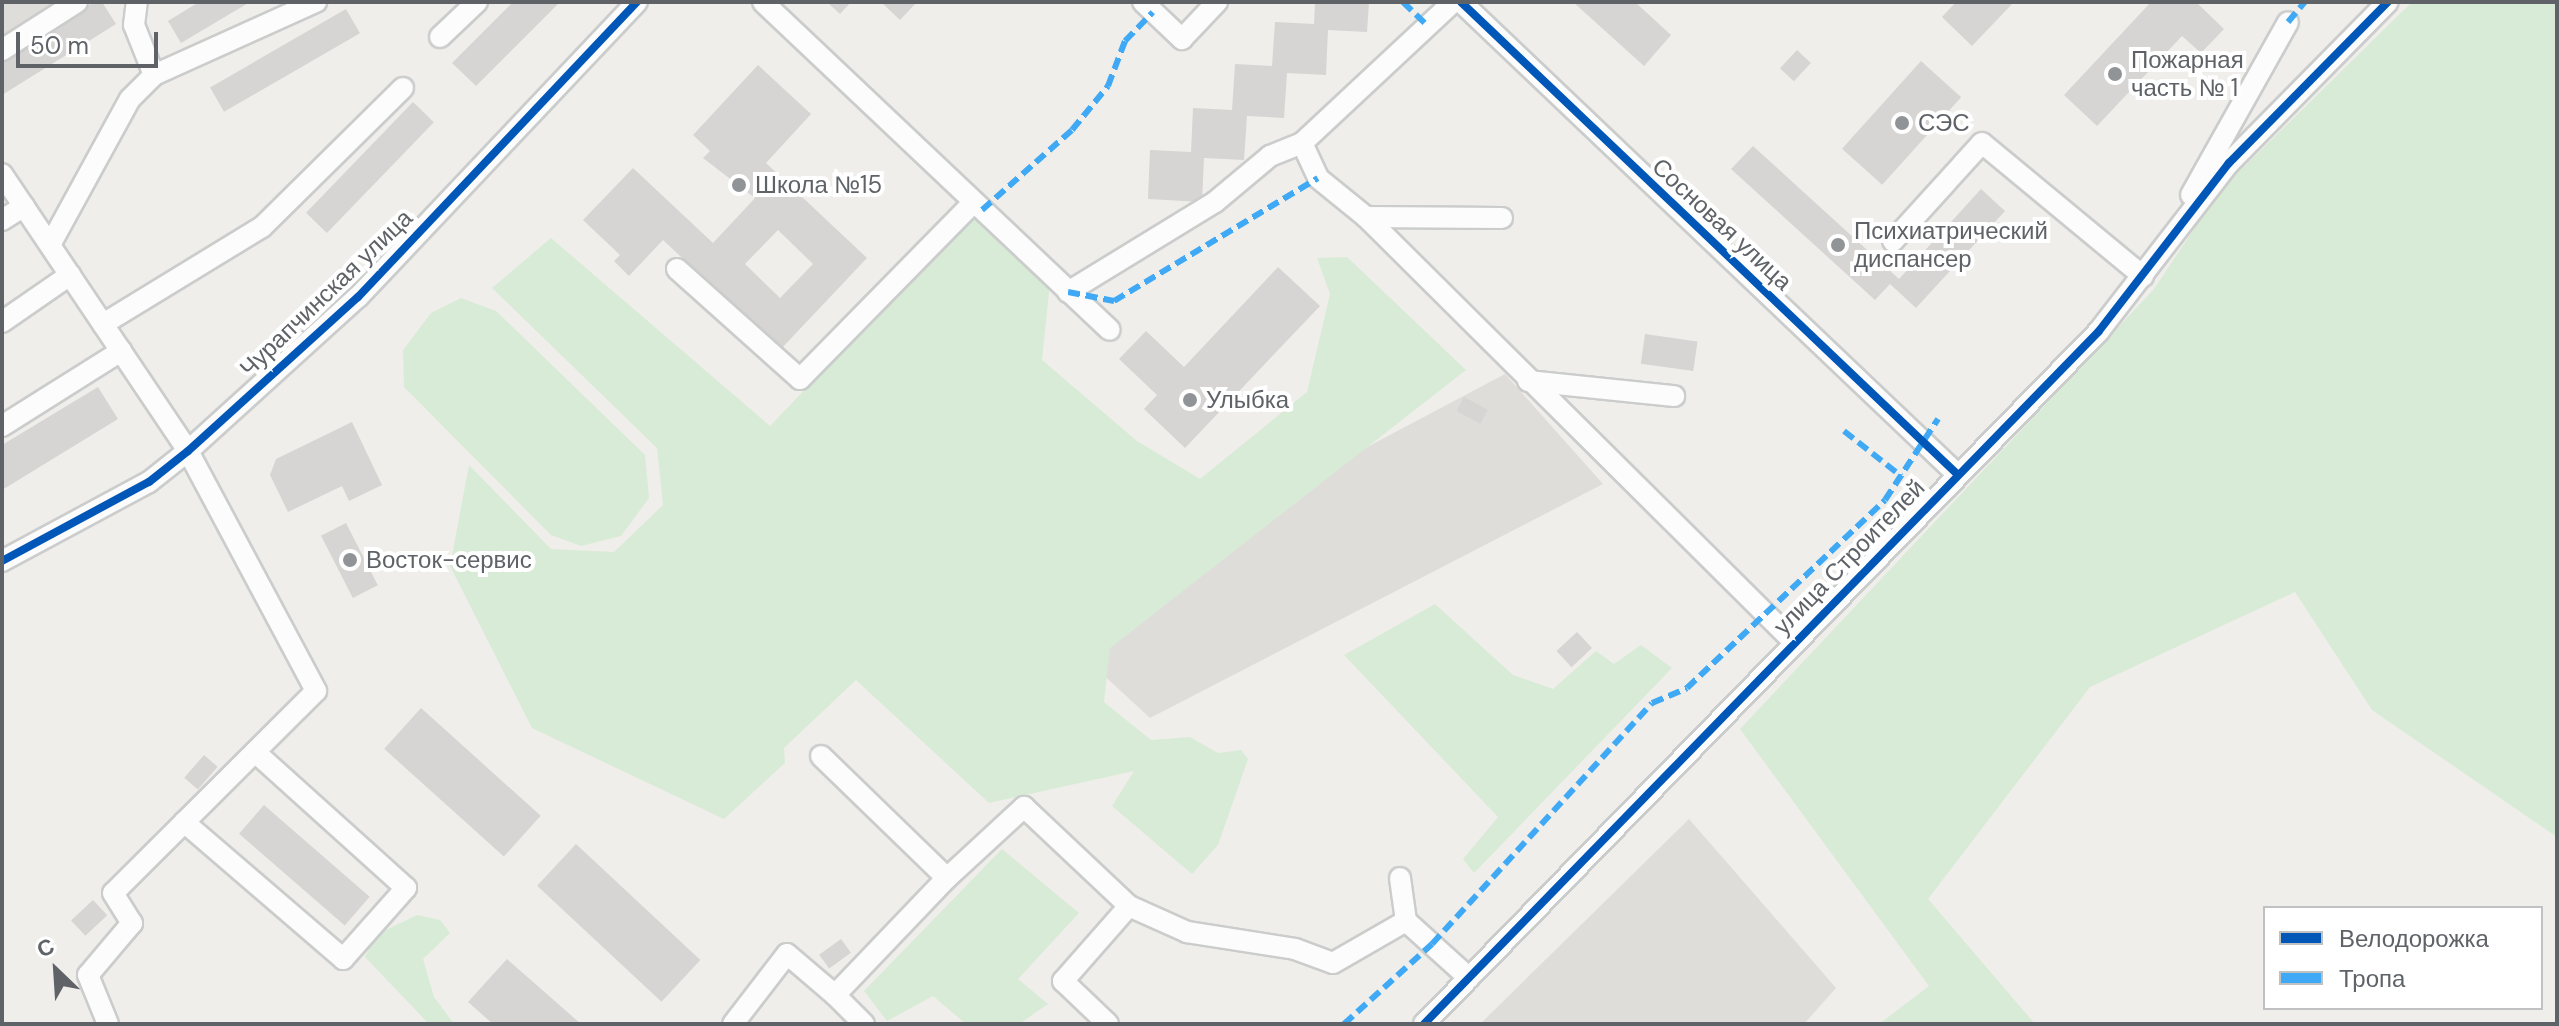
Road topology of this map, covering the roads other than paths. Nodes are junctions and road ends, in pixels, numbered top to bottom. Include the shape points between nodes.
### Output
1 (77, 2) edge
2 (137, 2) edge
3 (316, 2) edge
4 (477, 2) edge
5 (637, 2) edge
6 (763, 2) edge
7 (1143, 2) edge
8 (1217, 2) edge
9 (1453, 2) edge
10 (1461, 2) edge
11 (2388, 2) edge
12 (2288, 22) dead end
13 (440, 37) dead end
14 (2, 50) edge
15 (154, 75) junction
16 (403, 88) dead end
17 (1302, 143) junction
18 (2, 174) edge
19 (974, 202) junction
20 (24, 206) junction
21 (1366, 217) junction
22 (1502, 218) dead end
23 (2, 220) edge
24 (2165, 240) junction
25 (1893, 241) dead end
26 (50, 245) junction
27 (677, 269) dead end
28 (70, 275) junction
29 (2143, 276) junction
30 (1068, 292) junction
31 (2, 322) edge
32 (103, 324) junction
33 (1110, 330) dead end
34 (121, 351) junction
35 (1528, 381) junction
36 (1674, 396) dead end
37 (2, 426) edge
38 (188, 451) junction
39 (1957, 474) junction
40 (2, 561) edge
41 (1794, 642) junction
42 (255, 752) junction
43 (821, 756) dead end
44 (184, 822) junction
45 (947, 878) junction
46 (1400, 878) dead end
47 (1129, 906) junction
48 (1406, 921) junction
49 (1469, 978) junction
50 (835, 995) junction
51 (108, 1024) edge
52 (733, 1024) edge
53 (864, 1024) edge
54 (1108, 1024) edge
55 (1424, 1024) edge

1 - 14 street
2 - 15 street via 134,25
3 - 15 street
4 - 13 street
5 - 38 street, Чурапчинская улица via 358,297
6 - 19 street
7 - 8 street via 1182,39
9 - 17 street
10 - 39 street, Сосновая улица
11 - 24 street, улица Строителей via 2229,163
12 - 24 street
15 - 26 street via 130,99
16 - 32 street via 262,227
17 - 21 street via 1318,178
17 - 30 street via 1270,156 1215,202
18 - 20 street
19 - 27 street via 800,379
19 - 30 street
20 - 23 street
20 - 26 street
21 - 22 street
21 - 35 street
24 - 29 street, улица Строителей
25 - 29 street via 1982,143
26 - 28 street
28 - 31 street
28 - 32 street
29 - 39 street, улица Строителей via 2099,331
30 - 33 street
32 - 34 street
34 - 37 street
34 - 38 street
35 - 36 street
35 - 41 street
38 - 40 street, Чурапчинская улица via 149,482
38 - 42 street via 316,691
39 - 41 street, улица Строителей
41 - 49 street, улица Строителей
42 - 44 street
42 - 44 street via 406,888 343,959
43 - 45 street
44 - 51 street via 113,893 132,923 88,975
45 - 47 street via 1024,807
45 - 50 street
46 - 48 street
47 - 48 street via 1187,932 1295,949 1333,963
47 - 54 street via 1063,981
48 - 49 street
49 - 55 street, улица Строителей
50 - 52 street via 787,954
50 - 53 street

